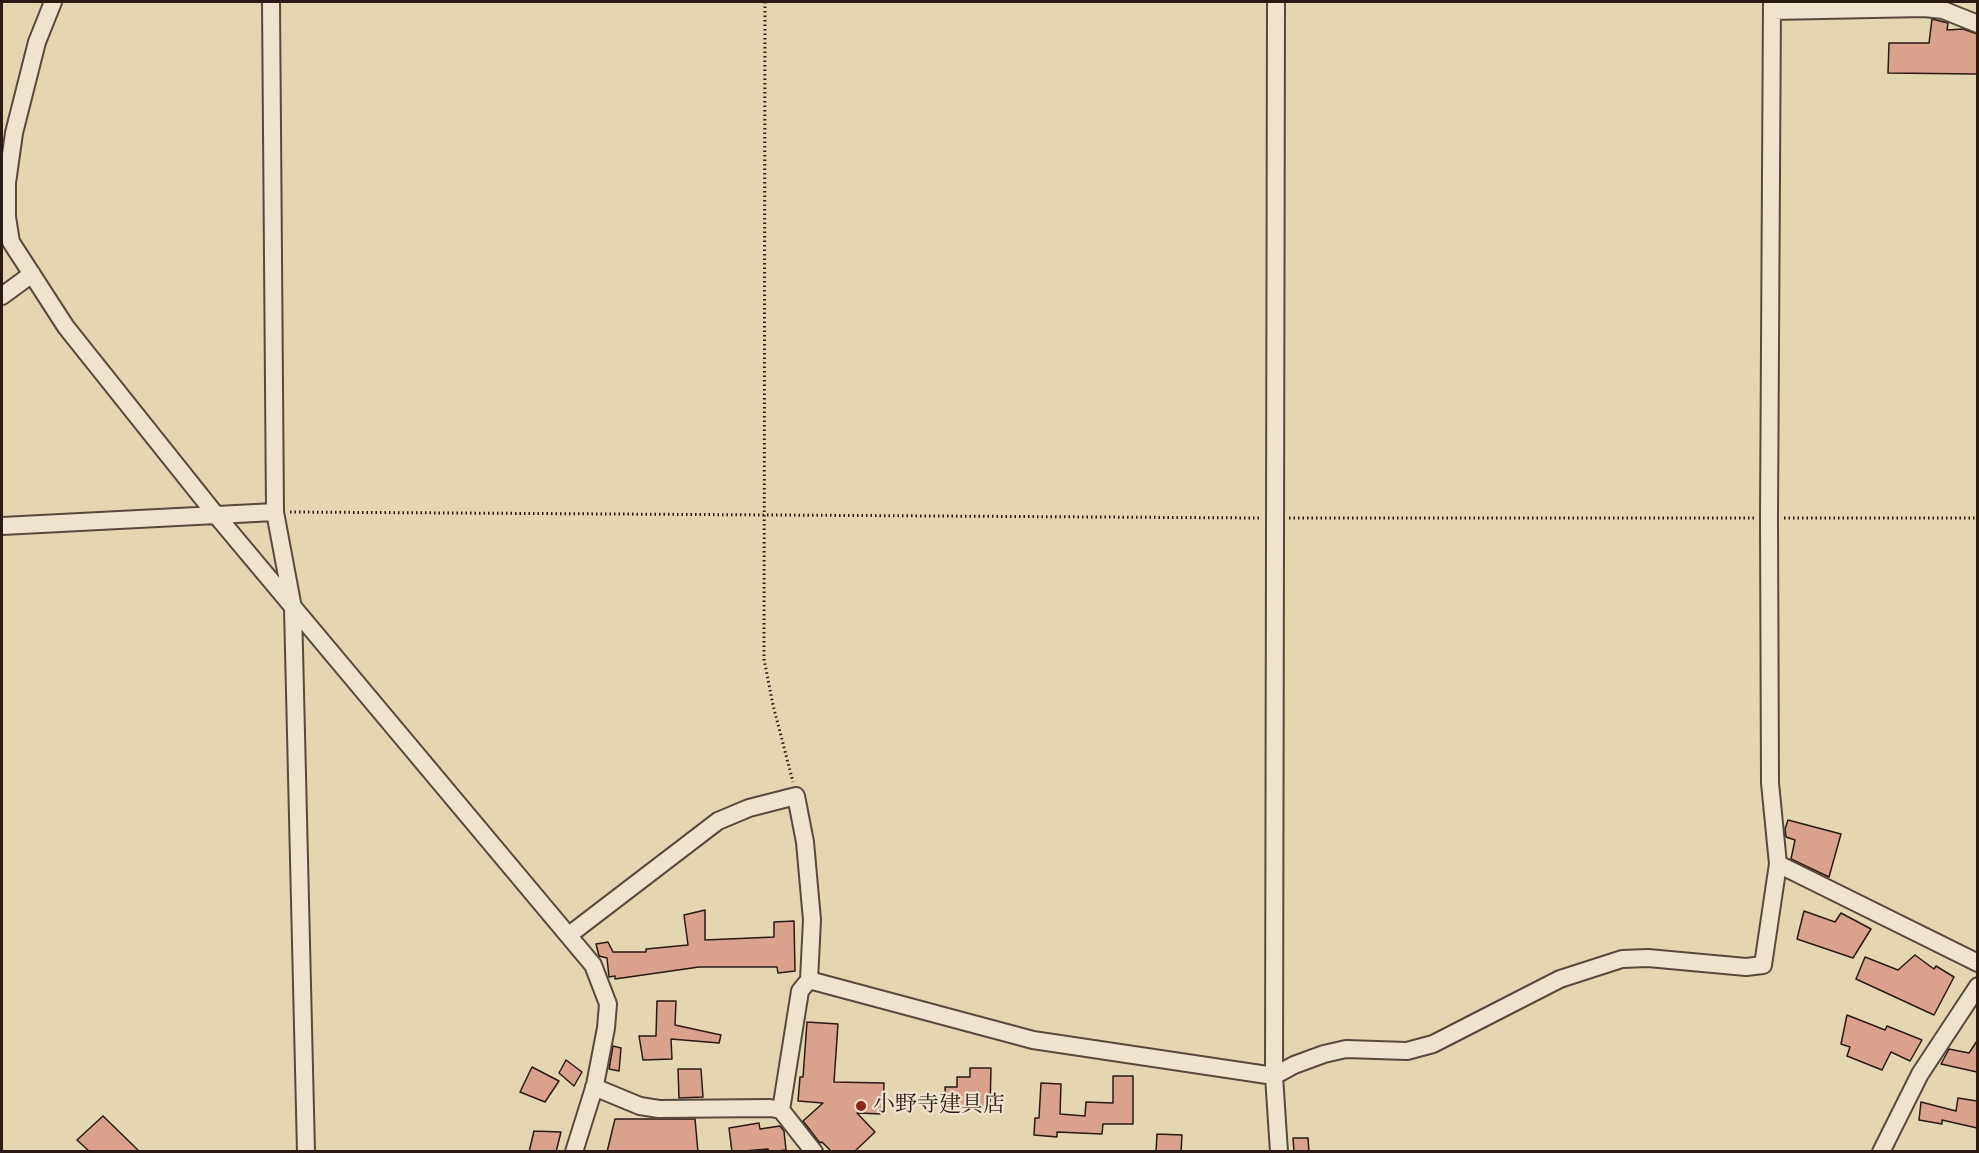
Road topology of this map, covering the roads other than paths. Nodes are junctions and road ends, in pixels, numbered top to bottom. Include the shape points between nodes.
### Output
1 (53, 2) edge
2 (271, 2) edge
3 (1276, 2) edge
4 (1772, 6) edge
5 (1977, 24) edge
6 (7, 150) edge
7 (32, 274) junction
8 (2, 296) edge
9 (275, 512) junction
10 (216, 515) junction
11 (2, 526) edge
12 (293, 608) junction
13 (1778, 864) junction
14 (569, 934) junction
15 (1977, 963) edge
16 (809, 980) junction
17 (1977, 986) edge
18 (1274, 1076) junction
19 (594, 1087) junction
20 (781, 1110) junction
21 (306, 1152) edge
22 (574, 1152) edge
23 (814, 1152) edge
24 (1279, 1152) edge
25 (1881, 1152) edge

1 - 6 street via 34,52
2 - 9 street
3 - 18 street
4 - 5 street via 1924,8 1943,10
4 - 13 street via 1770,783
6 - 7 street via 7,217 12,242
7 - 8 street
7 - 10 street via 66,327
9 - 10 street
9 - 12 street
10 - 11 street
10 - 12 street
12 - 14 street
12 - 21 street
13 - 15 street
13 - 18 street via 1763,965 1622,959 1560,979 1433,1044 1407,1051 1346,1049 1294,1065
14 - 16 street via 718,821 796,796 805,842 812,920
14 - 19 street via 593,965 608,1004 602,1058
16 - 18 street via 1033,1040
16 - 20 street via 800,991
17 - 25 street via 1920,1074
18 - 24 street
19 - 20 street via 640,1106 659,1109
19 - 22 street
20 - 23 street

